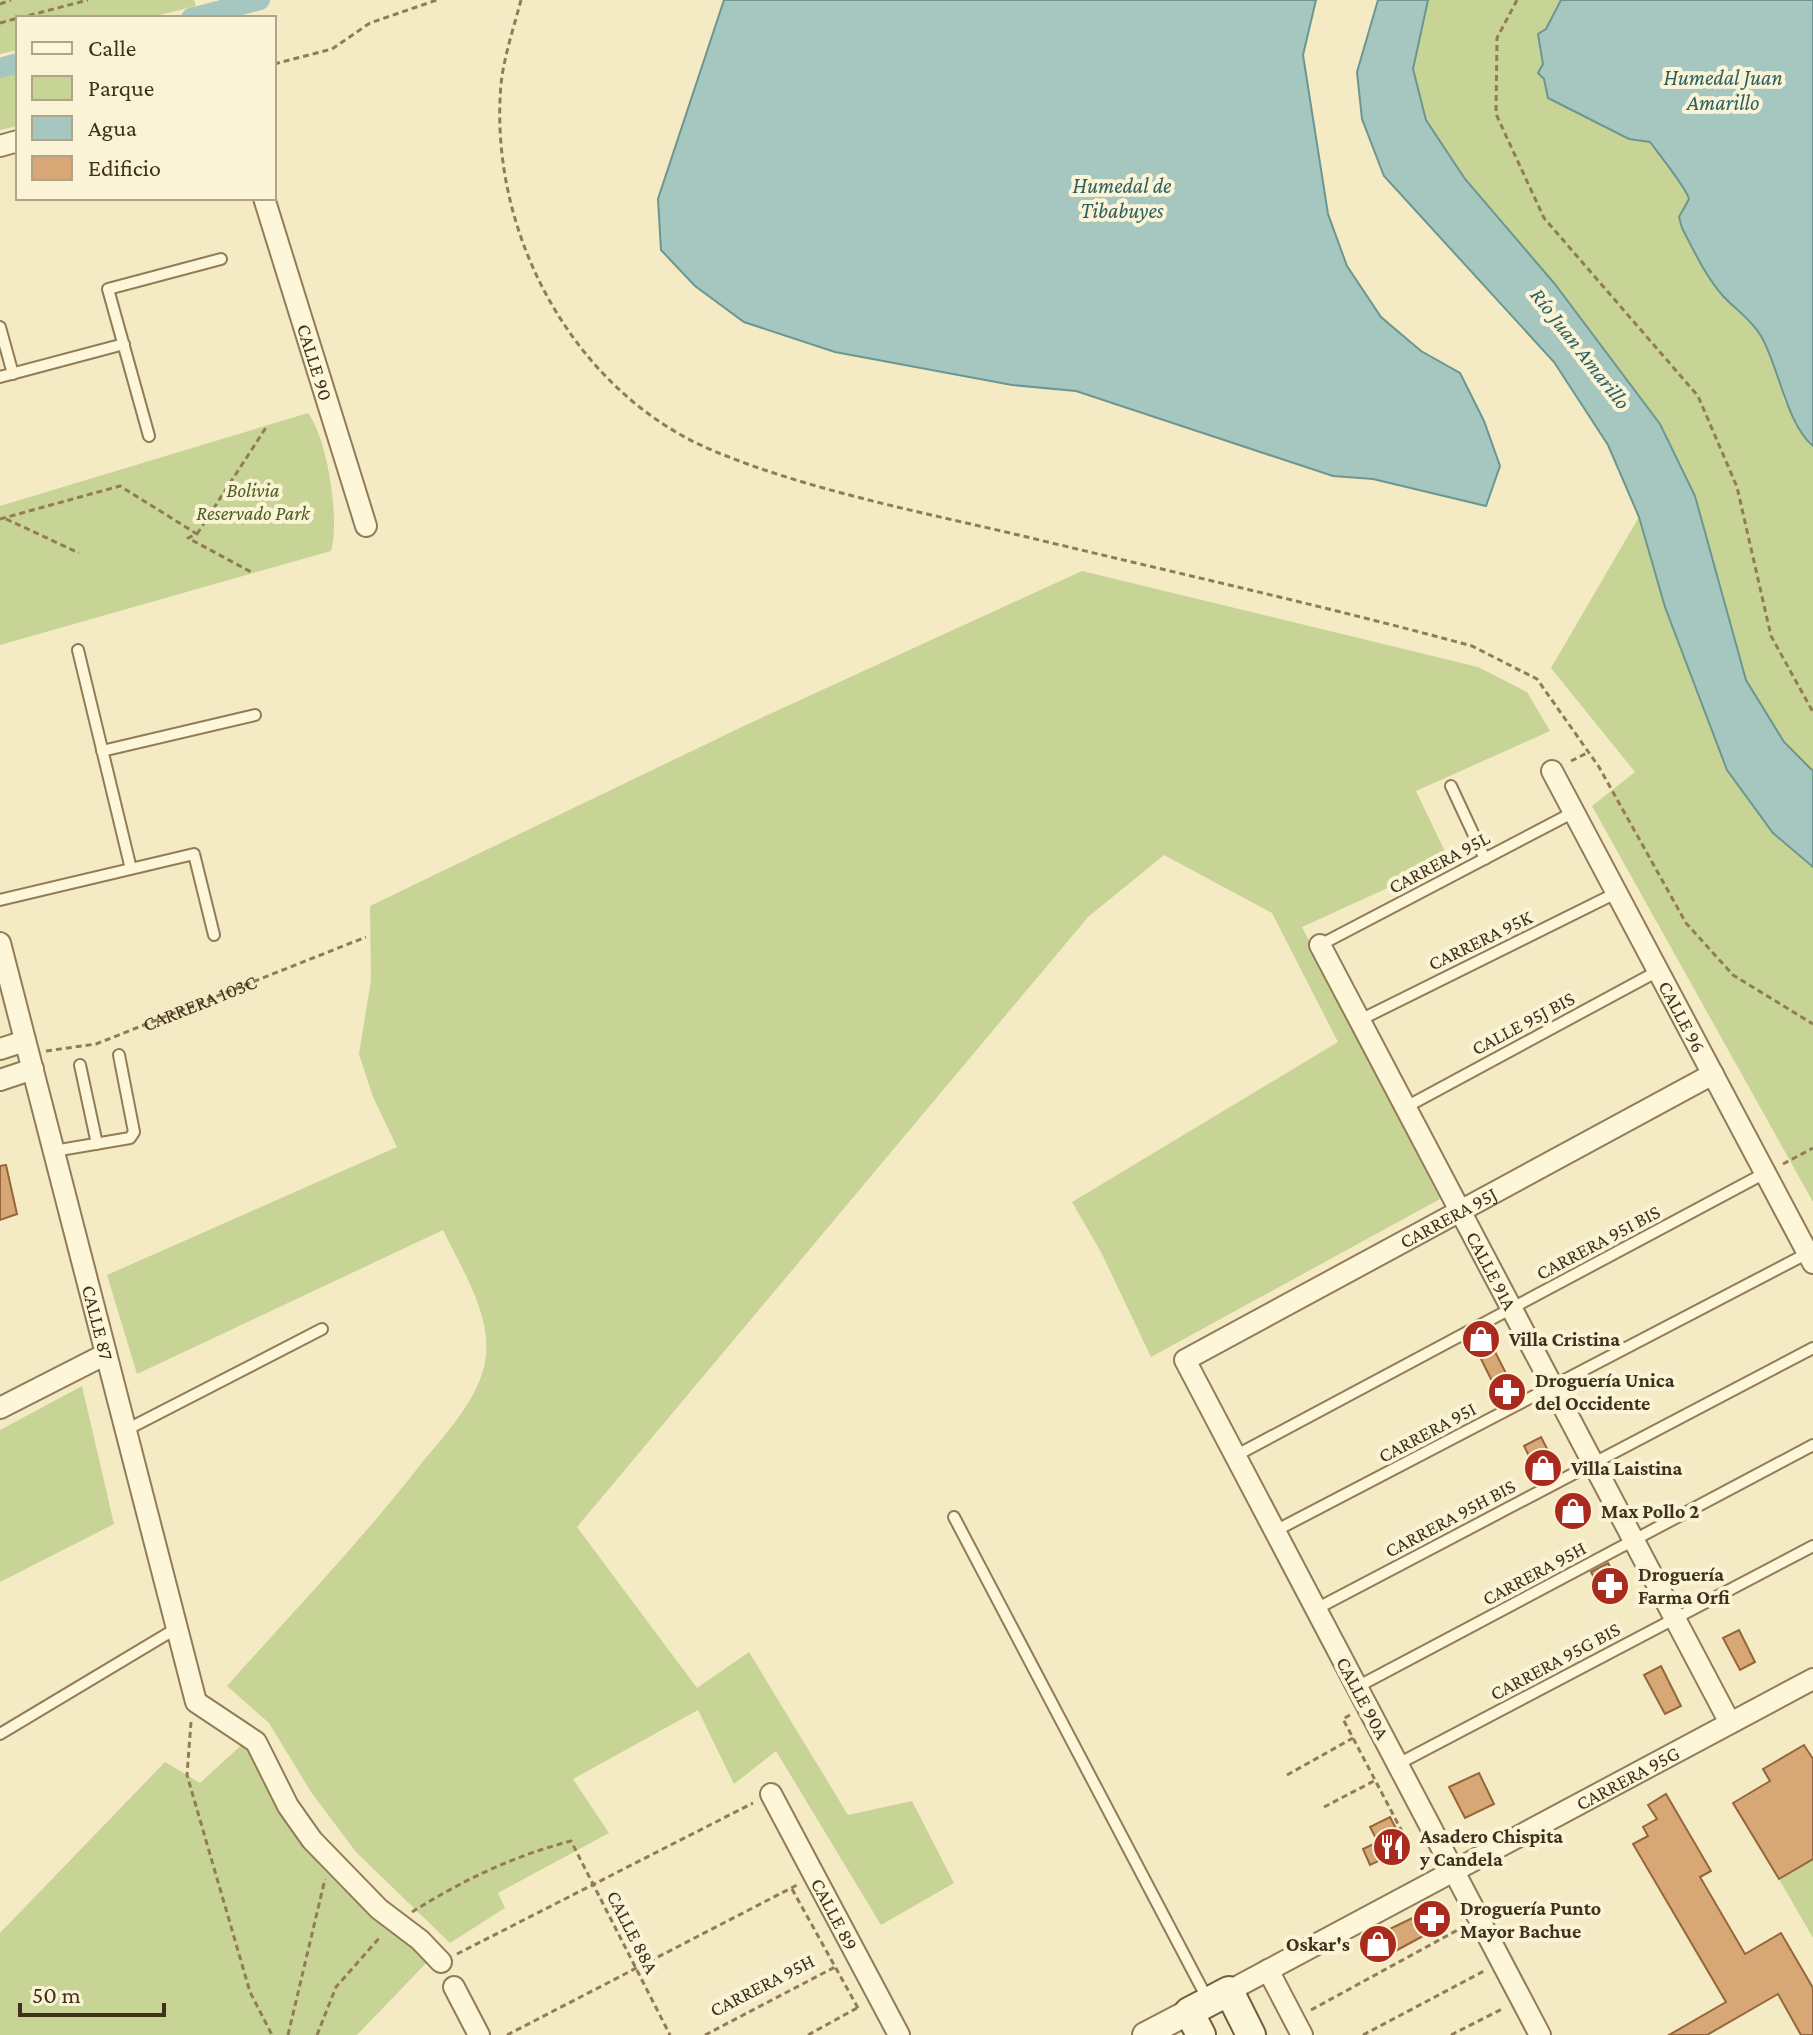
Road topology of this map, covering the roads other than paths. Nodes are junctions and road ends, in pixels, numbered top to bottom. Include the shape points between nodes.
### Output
1 (265, 200) edge
2 (221, 259) dead end
3 (0, 327) edge
4 (124, 344) junction
5 (13, 374) junction
6 (0, 377) edge
7 (149, 436) dead end
8 (366, 526) dead end
9 (78, 650) dead end
10 (255, 715) dead end
11 (102, 751) junction
12 (1552, 771) dead end
13 (1451, 786) dead end
14 (1574, 812) junction
15 (1485, 859) junction
16 (131, 869) junction
17 (1616, 893) junction
18 (0, 900) edge
19 (214, 935) dead end
20 (0, 943) edge
21 (1320, 945) joint
22 (1658, 971) junction
23 (1360, 1020) junction
24 (0, 1049) edge
25 (29, 1055) junction
26 (119, 1055) dead end
27 (80, 1065) dead end
28 (1713, 1074) junction
29 (0, 1080) edge
30 (1406, 1107) junction
31 (97, 1144) junction
32 (54, 1151) junction
33 (1765, 1173) junction
34 (1460, 1211) junction
35 (1810, 1258) edge
36 (1511, 1308) junction
37 (322, 1329) dead end
38 (1813, 1348) edge
39 (106, 1354) junction
40 (1185, 1360) joint
41 (1553, 1386) junction
42 (0, 1408) edge
43 (126, 1430) junction
44 (1813, 1445) edge
45 (1235, 1456) junction
46 (1593, 1464) junction
47 (954, 1517) dead end
48 (1275, 1531) junction
49 (1634, 1541) junction
50 (1813, 1546) edge
51 (1316, 1609) junction
52 (1675, 1619) junction
53 (177, 1628) junction
54 (1813, 1679) edge
55 (1357, 1687) junction
56 (1730, 1723) junction
57 (0, 1734) edge
58 (1398, 1764) junction
59 (771, 1794) road end
60 (1454, 1871) junction
61 (441, 1962) road end
62 (1268, 1970) junction
63 (454, 1987) dead end
64 (1207, 2010) edge
65 (479, 2035) edge
66 (899, 2035) edge
67 (1145, 2035) edge
68 (1251, 2035) edge
69 (1302, 2035) edge
70 (1540, 2035) edge

1 - 8 street, CALLE 90
2 - 4 lane via 108,289
3 - 5 lane
4 - 5 lane
4 - 7 lane
5 - 6 lane
9 - 11 lane
10 - 11 lane
11 - 16 lane
12 - 14 street, CALLE 96
13 - 15 lane
14 - 15 lane, CARRERA 95L
14 - 17 street, CALLE 96
15 - 21 lane, CARRERA 95L
16 - 18 lane
16 - 19 lane via 194,854
17 - 22 street, CALLE 96
17 - 23 lane, CARRERA 95K
20 - 25 street, CALLE 87
21 - 23 street, CALLE 91A
22 - 28 street, CALLE 96
22 - 30 lane, CALLE 95J BIS
23 - 30 street, CALLE 91A
24 - 25 street
25 - 29 street
25 - 32 street, CALLE 87
26 - 31 lane via 134,1132 130,1138
27 - 31 lane
28 - 33 street, CALLE 96
28 - 34 street, CARRERA 95J
30 - 34 street, CALLE 91A
31 - 32 lane
32 - 39 street, CALLE 87
33 - 35 street, CALLE 96
33 - 36 lane, CARRERA 95I BIS
34 - 36 street, CALLE 91A
34 - 40 street, CARRERA 95J
35 - 41 lane, CARRERA 95I
36 - 41 street, CALLE 91A
36 - 45 lane, CARRERA 95I BIS
37 - 43 lane
38 - 46 lane, CARRERA 95H BIS
39 - 42 street
39 - 43 street, CALLE 87
40 - 45 street, CALLE 90A
41 - 46 street, CALLE 91A
41 - 48 lane, CARRERA 95I
43 - 53 street, CALLE 87
44 - 49 lane, CARRERA 95H
45 - 48 street, CALLE 90A
46 - 49 street, CALLE 91A
46 - 51 lane, CARRERA 95H BIS
47 - 64 lane
48 - 51 street, CALLE 90A
49 - 52 street, CALLE 91A
49 - 55 lane, CARRERA 95H
50 - 52 lane, CARRERA 95G BIS
51 - 55 street, CALLE 90A
52 - 56 street, CALLE 91A
52 - 58 lane, CARRERA 95G BIS
53 - 57 lane
53 - 61 street, CALLE 87 via 196,1702 256,1742 288,1806 329,1856
54 - 56 street, CARRERA 95G
55 - 58 street, CALLE 90A
56 - 60 street, CARRERA 95G
58 - 60 street, CALLE 90A
59 - 66 street, CALLE 89
60 - 62 street, CARRERA 95G
60 - 70 street, CALLE 90A
62 - 64 street, CARRERA 95G
62 - 69 street
63 - 65 street
64 - 67 street, CARRERA 95G
64 - 68 main road

